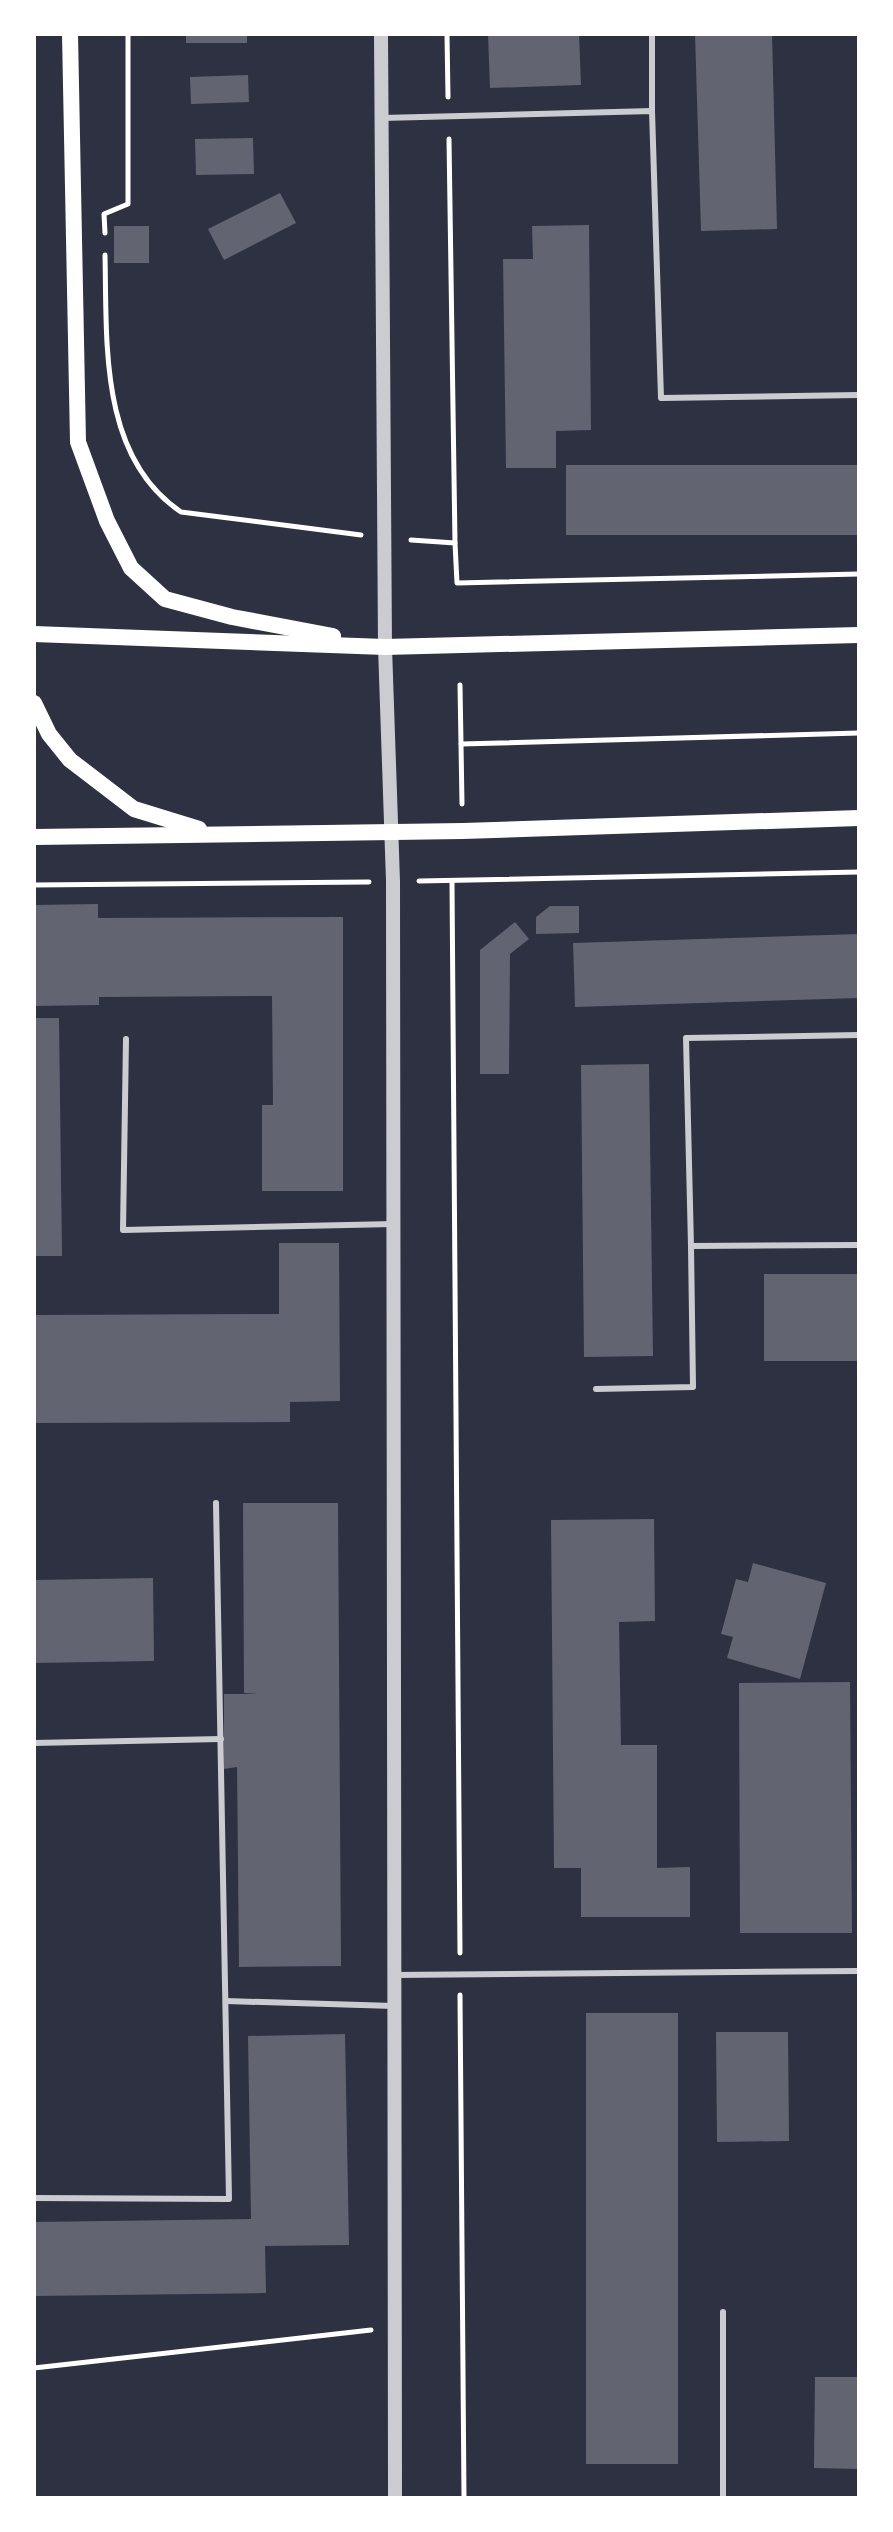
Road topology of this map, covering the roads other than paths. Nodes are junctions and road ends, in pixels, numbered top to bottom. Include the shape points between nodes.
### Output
1 (70, 34) edge
2 (381, 34) edge
3 (652, 34) edge
4 (652, 111) junction
5 (382, 118) junction
6 (859, 395) edge
7 (34, 634) edge
8 (859, 635) edge
9 (385, 647) junction
10 (34, 703) edge
11 (859, 818) edge
12 (391, 832) junction
13 (216, 834) junction
14 (34, 837) edge
15 (859, 1035) edge
16 (126, 1039) dead end
17 (394, 1224) junction
18 (859, 1245) edge
19 (691, 1246) junction
20 (596, 1389) dead end
21 (216, 1503) dead end
22 (221, 1739) junction
23 (34, 1743) edge
24 (859, 1971) edge
25 (394, 1975) junction
26 (226, 2001) junction
27 (394, 2006) junction
28 (34, 2198) edge
29 (723, 2312) dead end
30 (395, 2498) edge
31 (723, 2498) edge

1 - 9 main road via 78,442 131,568 165,599
2 - 5 street
3 - 4 lane
4 - 5 lane
4 - 6 lane via 661,398
5 - 9 street
7 - 9 main road
8 - 9 main road
9 - 12 street
10 - 13 main road via 70,760 134,809
11 - 12 main road
12 - 13 main road
12 - 17 street
13 - 14 main road
15 - 19 lane via 686,1038
16 - 17 lane via 123,1230
17 - 25 street
18 - 19 lane
19 - 20 lane via 693,1387
21 - 22 lane
22 - 23 lane
22 - 26 lane
24 - 25 lane
25 - 27 street
26 - 27 lane
26 - 28 lane via 229,2199
27 - 30 street
29 - 31 lane

